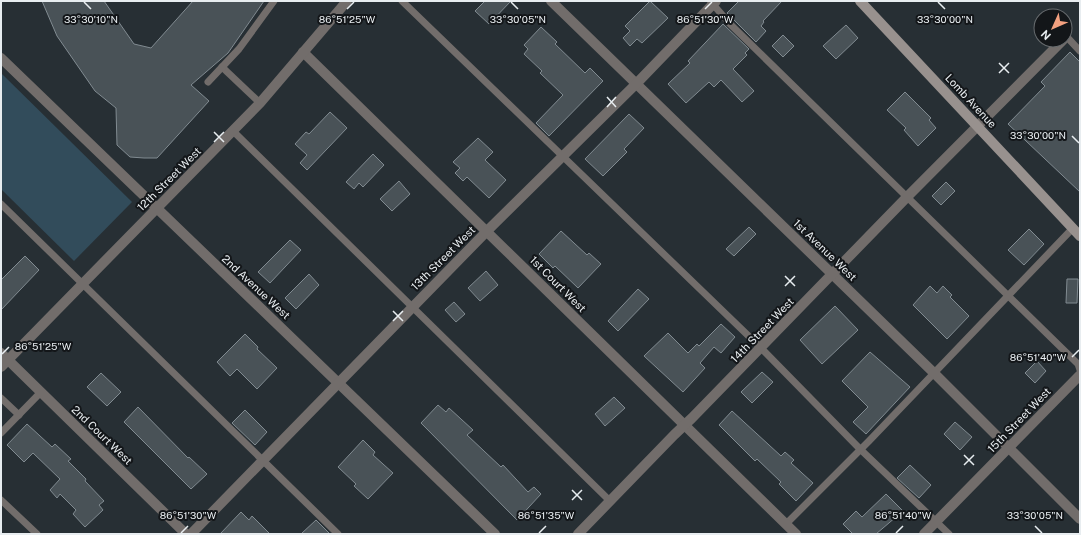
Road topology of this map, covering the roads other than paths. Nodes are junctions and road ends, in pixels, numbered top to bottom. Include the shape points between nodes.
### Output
1 (274, 1) edge
2 (347, 1) edge
3 (402, 1) edge
4 (551, 1) edge
5 (860, 1) edge
6 (713, 2) edge
7 (1055, 48) edge
8 (303, 52) junction
9 (1, 58) edge
10 (222, 67) junction
11 (208, 82) dead end
12 (637, 83) junction
13 (260, 103) junction
14 (977, 126) junction
15 (233, 131) junction
16 (562, 157) junction
17 (907, 196) junction
18 (1, 204) edge
19 (157, 210) junction
20 (487, 231) junction
21 (1076, 232) edge
22 (833, 275) junction
23 (83, 284) junction
24 (1009, 296) junction
25 (412, 308) junction
26 (761, 348) junction
27 (3, 360) edge
28 (1080, 370) edge
29 (934, 373) junction
30 (1080, 375) edge
31 (339, 382) junction
32 (41, 392) junction
33 (1, 399) edge
34 (19, 415) junction
35 (684, 425) junction
36 (1, 433) edge
37 (1008, 448) junction
38 (860, 449) junction
39 (263, 462) junction
40 (1, 500) edge
41 (610, 501) junction
42 (1080, 519) edge
43 (936, 522) junction
44 (786, 524) junction
45 (37, 534) edge
46 (186, 534) edge
47 (191, 534) edge
48 (338, 534) edge
49 (495, 534) edge
50 (578, 534) edge
51 (796, 534) edge
52 (924, 534) edge
53 (949, 534) edge

1 - 10 lane via 239,49
2 - 8 street, 12th Street West
3 - 16 lane
4 - 12 street, 1st Avenue West
5 - 14 main road, Lomb Avenue
6 - 12 street, 13th Street West
6 - 17 lane via 730,24
7 - 14 street, 14th Street West
8 - 13 street, 12th Street West
8 - 20 street, 1st Court West
9 - 19 street, 2nd Avenue West
10 - 11 lane
10 - 13 lane
12 - 16 street, 13th Street West
12 - 22 street, 1st Avenue West
13 - 15 street, 12th Street West
14 - 17 street, 14th Street West
14 - 21 main road, Lomb Avenue
15 - 19 street, 12th Street West
15 - 25 lane
16 - 20 street, 13th Street West
16 - 26 lane
17 - 22 street, 14th Street West
17 - 24 lane
18 - 23 lane
19 - 23 street, 12th Street West
19 - 31 street, 2nd Avenue West
20 - 25 street, 13th Street West
20 - 35 street, 1st Court West
21 - 24 lane
22 - 26 street, 14th Street West
22 - 29 street, 1st Avenue West
23 - 27 street, 12th Street West
23 - 39 lane
24 - 28 lane via 1078,364
24 - 29 lane
25 - 31 street, 13th Street West
25 - 41 lane
26 - 35 street, 14th Street West
26 - 38 lane
27 - 32 street, 2nd Court West
29 - 37 street, 1st Avenue West
29 - 38 lane
30 - 37 street, 15th Street West
31 - 39 street, 13th Street West
31 - 49 street, 2nd Avenue West
32 - 34 lane
32 - 46 street, 2nd Court West
33 - 34 lane
34 - 36 lane via 5,425
35 - 41 street, 14th Street West
35 - 44 street, 1st Court West
37 - 42 street, 1st Avenue West
37 - 43 street, 15th Street West
38 - 43 lane
38 - 44 lane
39 - 47 street, 13th Street West
39 - 48 lane
40 - 45 lane
41 - 50 street, 14th Street West
43 - 52 street, 15th Street West
43 - 53 lane
44 - 51 street, 1st Court West

